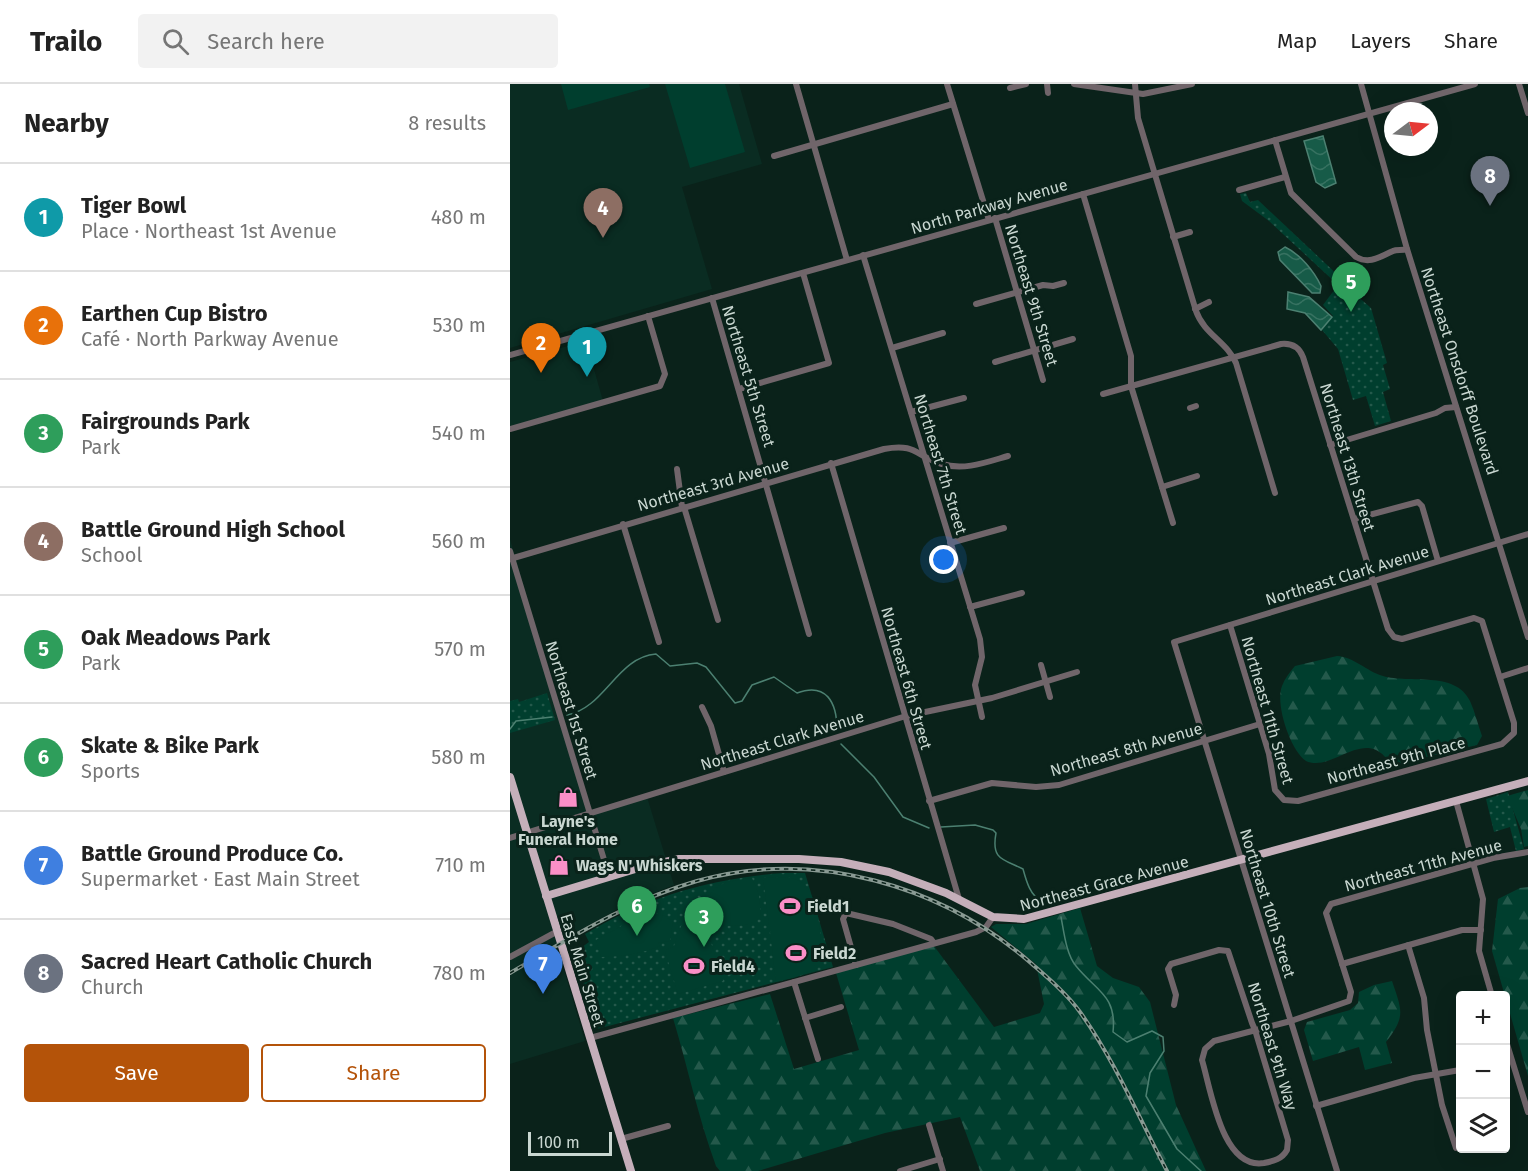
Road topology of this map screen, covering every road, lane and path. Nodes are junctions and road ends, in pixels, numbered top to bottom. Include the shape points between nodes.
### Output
1 (796, 84) edge
2 (947, 84) edge
3 (1026, 84) edge
4 (1047, 84) edge
5 (1074, 84) edge
6 (1135, 84) edge
7 (1192, 84) edge
8 (1361, 84) edge
9 (1475, 84) edge
10 (1520, 84) edge
11 (1010, 88) dead end
12 (1048, 93) dead end
13 (1135, 94) junction
14 (953, 104) junction
15 (1369, 113) junction
16 (1528, 113) edge
17 (1275, 140) junction
18 (814, 144) junction
19 (774, 156) dead end
20 (1154, 174) junction
21 (1285, 177) junction
22 (1239, 190) dead end
23 (1083, 194) junction
24 (992, 219) junction
25 (1190, 232) dead end
26 (1173, 237) junction
27 (1404, 250) junction
28 (863, 255) junction
29 (847, 260) junction
30 (802, 273) junction
31 (1064, 283) dead end
32 (1017, 292) junction
33 (712, 298) junction
34 (1209, 302) dead end
35 (976, 304) dead end
36 (1195, 309) junction
37 (648, 316) junction
38 (943, 333) dead end
39 (1073, 339) dead end
40 (892, 348) junction
41 (1034, 351) junction
42 (510, 355) edge
43 (1233, 357) junction
44 (995, 362) dead end
45 (1043, 380) dead end
46 (1131, 386) junction
47 (739, 390) junction
48 (1103, 394) dead end
49 (964, 398) dead end
50 (1456, 407) junction
51 (911, 412) junction
52 (510, 429) edge
53 (1330, 445) junction
54 (924, 455) junction
55 (1008, 456) dead end
56 (831, 463) junction
57 (677, 469) dead end
58 (1197, 476) dead end
59 (766, 482) junction
60 (1161, 487) junction
61 (1275, 493) dead end
62 (683, 507) junction
63 (1354, 519) junction
64 (1173, 523) dead end
65 (623, 524) junction
66 (1004, 528) dead end
67 (1528, 534) edge
68 (950, 543) junction
69 (1499, 543) junction
70 (510, 551) edge
71 (511, 559) edge
72 (1438, 561) junction
73 (1373, 581) junction
74 (1022, 593) dead end
75 (970, 607) junction
76 (718, 620) dead end
77 (1230, 625) junction
78 (809, 634) dead end
79 (1528, 637) edge
80 (659, 642) dead end
81 (1174, 642) joint
82 (1041, 665) dead end
83 (1528, 668) edge
84 (1077, 672) dead end
85 (1500, 677) junction
86 (1046, 681) junction
87 (1050, 697) dead end
88 (977, 701) junction
89 (702, 707) dead end
90 (906, 716) junction
91 (982, 717) dead end
92 (1260, 724) junction
93 (1204, 741) junction
94 (724, 771) junction
95 (510, 777) edge
96 (1528, 781) edge
97 (1284, 800) joint
98 (929, 801) junction
99 (1455, 801) junction
100 (589, 813) junction
101 (527, 832) junction
102 (510, 838) edge
103 (1528, 852) edge
104 (1242, 860) junction
105 (1472, 864) junction
106 (609, 876) junction
107 (546, 896) junction
108 (958, 899) junction
109 (836, 907) dead end
110 (845, 914) junction
111 (993, 917) junction
112 (1481, 930) junction
113 (558, 931) junction
114 (934, 943) junction
115 (1408, 945) junction
116 (510, 957) edge
117 (1342, 964) junction
118 (856, 965) junction
119 (794, 982) junction
120 (1491, 991) edge
121 (1174, 1005) dead end
122 (841, 1007) dead end
123 (805, 1018) junction
124 (1291, 1021) junction
125 (1255, 1030) junction
126 (590, 1038) junction
127 (818, 1059) dead end
128 (1510, 1062) edge
129 (1456, 1071) edge
130 (1437, 1074) junction
131 (1316, 1106) junction
132 (1528, 1112) edge
133 (929, 1125) dead end
134 (668, 1126) dead end
135 (621, 1139) junction
136 (1456, 1148) dead end
137 (940, 1159) junction
138 (631, 1171) edge
139 (900, 1171) edge
140 (943, 1171) edge
141 (1337, 1171) edge

1 - 18 street
2 - 14 street, Northeast 9th Street
3 - 11 street
4 - 12 street
5 - 13 street
6 - 13 street
7 - 13 street
8 - 15 street, Northeast Onsdorff Boulevard
9 - 15 street, North Parkway Avenue
10 - 16 street
13 - 20 street
14 - 18 street
14 - 24 street, Northeast 9th Street
15 - 17 street, North Parkway Avenue
15 - 27 street, Northeast Onsdorff Boulevard
17 - 20 street, North Parkway Avenue
17 - 21 street
18 - 19 street
18 - 29 street
20 - 23 street, North Parkway Avenue
20 - 26 street
21 - 22 street
21 - 27 street via 1295,199 1356,257 1366,261 1398,255
23 - 24 street, North Parkway Avenue
23 - 46 street via 1131,356
24 - 28 street, North Parkway Avenue
24 - 32 street, Northeast 9th Street
25 - 26 street
26 - 36 street
27 - 50 street, Northeast Onsdorff Boulevard
28 - 29 street, North Parkway Avenue
28 - 40 street, Northeast 7th Street
29 - 30 street, North Parkway Avenue
30 - 33 street, North Parkway Avenue
30 - 47 street via 829,363
31 - 32 street
32 - 35 street
32 - 41 street, Northeast 9th Street
33 - 37 street, North Parkway Avenue
33 - 47 street, Northeast 5th Street
34 - 36 street
36 - 43 street via 1203,327
37 - 42 street, North Parkway Avenue
37 - 52 street via 665,374 663,384
38 - 40 street
39 - 41 street
40 - 51 street, Northeast 7th Street
41 - 44 street
41 - 45 street, Northeast 9th Street
43 - 46 street
43 - 53 street, Northeast 13th Street via 1283,343 1298,349
43 - 61 street
46 - 48 street
46 - 60 street
47 - 59 street, Northeast 5th Street
49 - 51 street
50 - 53 street via 1440,415
50 - 69 street, Northeast Onsdorff Boulevard
51 - 54 street, Northeast 7th Street
53 - 63 street, Northeast 13th Street
54 - 55 street, Northeast 3rd Avenue via 941,464 962,467
54 - 56 street, Northeast 3rd Avenue via 910,448 894,447
54 - 68 street, Northeast 7th Street
56 - 59 street, Northeast 3rd Avenue
56 - 90 street, Northeast 6th Street
57 - 62 street
58 - 60 street
59 - 62 street, Northeast 3rd Avenue
59 - 78 street, Northeast 5th Street
60 - 64 street
62 - 65 street, Northeast 3rd Avenue
62 - 76 street
63 - 72 street via 1418,502
63 - 73 street, Northeast 13th Street
65 - 71 street, Northeast 3rd Avenue
65 - 80 street
66 - 68 street
67 - 69 street, Northeast Clark Avenue
68 - 75 street, Northeast 7th Street
69 - 72 street, Northeast Clark Avenue
69 - 79 street, Northeast Onsdorff Boulevard
70 - 71 street, Northeast 1st Street
71 - 100 street, Northeast 1st Street
72 - 73 street, Northeast Clark Avenue
73 - 77 street, Northeast Clark Avenue
73 - 85 street, Northeast 13th Street via 1386,625 1394,637 1407,638 1480,619
74 - 75 street
75 - 88 street, Northeast 7th Street via 982,652 975,685
77 - 81 street, Northeast Clark Avenue
77 - 92 street, Northeast 11th Street
81 - 93 street, Northeast 10th Street
82 - 86 street
83 - 85 street
84 - 86 street, Northeast Clark Avenue
85 - 97 street, Northeast 9th Place via 1515,726 1513,737 1502,744 1305,799
86 - 87 street
86 - 88 street, Northeast Clark Avenue
88 - 90 street, Northeast Clark Avenue
88 - 91 street, Northeast 7th Street
89 - 94 street
90 - 94 street, Northeast Clark Avenue
90 - 98 street, Northeast 6th Street
92 - 93 street, Northeast 8th Avenue
92 - 97 street, Northeast 11th Street via 1275,790
93 - 98 street, Northeast 8th Avenue via 1059,785 992,783
93 - 104 street, Northeast 10th Street
94 - 100 street, Northeast Clark Avenue
95 - 101 main road, East Main Street
96 - 99 main road, Northeast Grace Avenue
98 - 108 street, Northeast 6th Street
99 - 104 main road, Northeast Grace Avenue
99 - 105 street
100 - 101 street, Northeast Clark Avenue
100 - 106 street, Northeast 1st Street
101 - 102 street, Northeast Clark Avenue
101 - 107 main road, East Main Street
103 - 105 street, Northeast 11th Avenue
104 - 111 main road, Northeast Grace Avenue via 1031,918
104 - 124 street, Northeast 10th Street
105 - 112 street via 1483,899
105 - 117 street, Northeast 11th Avenue via 1333,903 1326,916
106 - 107 main road, Northeast Grace Avenue
106 - 108 main road, Northeast Grace Avenue via 679,859 819,860 889,872
107 - 113 main road, East Main Street
108 - 111 main road, Northeast Grace Avenue
109 - 110 street
110 - 114 street via 893,924
110 - 118 street via 843,919
111 - 114 street via 976,932
112 - 115 street via 1462,930
112 - 120 street via 1479,951
113 - 116 street
113 - 126 main road, East Main Street
114 - 118 street
115 - 117 street
115 - 130 street via 1424,998
117 - 124 street via 1351,992 1349,1001
118 - 119 street
119 - 123 street
119 - 126 street
121 - 125 street, Northeast 9th Way via 1176,995 1168,969 1171,964 1228,951
122 - 123 street
123 - 127 street
124 - 125 street
124 - 131 street, Northeast 10th Street
125 - 125 street, Northeast 9th Way via 1214,1041 1205,1048 1202,1060 1227,1142 1245,1161 1258,1164 1277,1160 1287,1150 1288,1140
126 - 135 main road, East Main Street
128 - 132 street
129 - 130 street
130 - 131 street
130 - 136 street
131 - 141 street, Northeast 10th Street
133 - 137 street
134 - 135 street
135 - 138 main road, East Main Street
137 - 139 street
137 - 140 street

